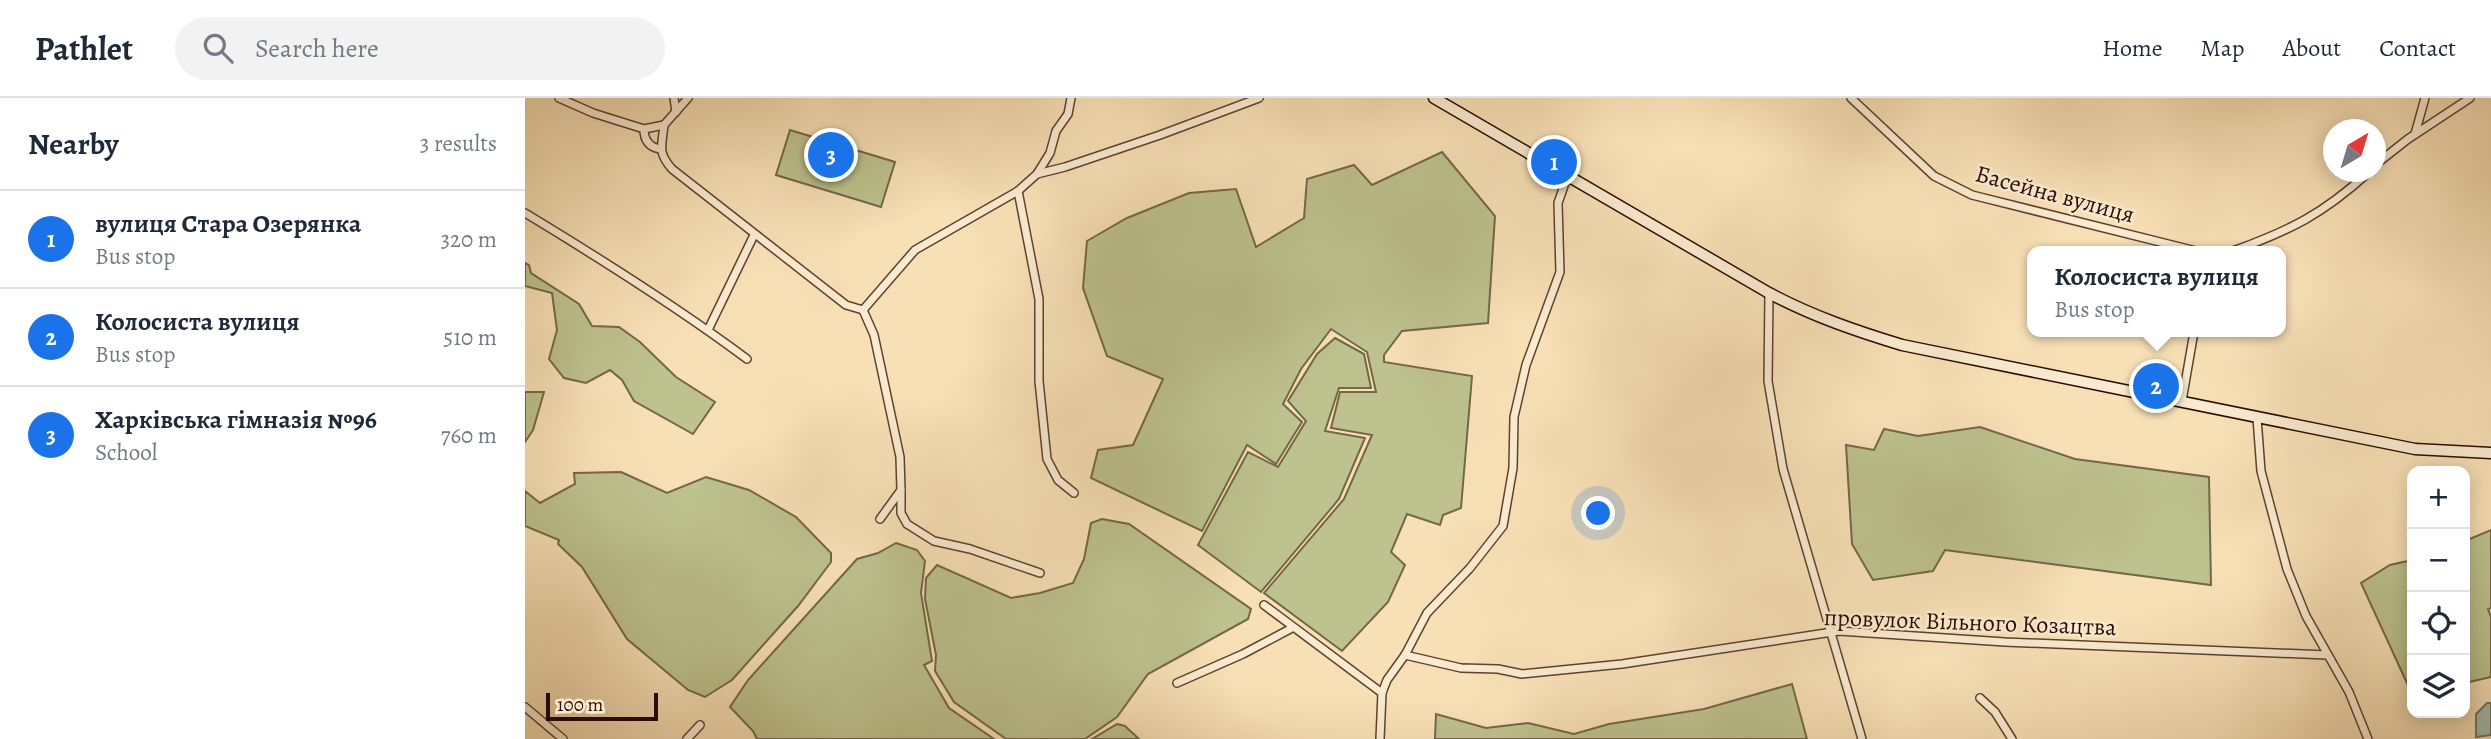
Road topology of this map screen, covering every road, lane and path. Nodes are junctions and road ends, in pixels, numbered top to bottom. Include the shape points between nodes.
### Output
1 (558, 98) edge
2 (674, 98) edge
3 (688, 98) edge
4 (1071, 98) edge
5 (1259, 98) edge
6 (1434, 98) edge
7 (1851, 98) edge
8 (2425, 98) edge
9 (2470, 98) edge
10 (676, 112) junction
11 (664, 125) junction
12 (644, 129) junction
13 (2414, 135) junction
14 (660, 149) junction
15 (2386, 157) edge
16 (1037, 174) junction
17 (1567, 177) junction
18 (2357, 182) edge
19 (1019, 191) junction
20 (525, 213) edge
21 (754, 235) junction
22 (2176, 246) edge
23 (2246, 246) edge
24 (1769, 293) junction
25 (863, 310) junction
26 (708, 330) junction
27 (2193, 337) edge
28 (747, 359) dead end
29 (2182, 401) junction
30 (2257, 418) junction
31 (2491, 453) edge
32 (901, 490) junction
33 (1073, 493) dead end
34 (880, 519) dead end
35 (1040, 573) dead end
36 (1264, 605) dead end
37 (1292, 628) junction
38 (1832, 632) junction
39 (1405, 655) junction
40 (2327, 655) junction
41 (1177, 683) dead end
42 (1382, 693) junction
43 (1980, 698) dead end
44 (525, 707) edge
45 (699, 725) dead end
46 (563, 739) edge
47 (687, 739) edge
48 (1380, 739) edge
49 (1862, 739) edge
50 (2012, 739) edge
51 (2368, 739) edge

1 - 12 street
2 - 10 street
3 - 10 street
4 - 16 street via 1068,114
5 - 16 street
6 - 17 main road
7 - 22 street, Басейна вулиця via 1934,176 1972,195
8 - 13 street
9 - 13 street
10 - 11 street
11 - 12 street
11 - 14 street
12 - 14 street via 646,140
13 - 15 street
14 - 21 street via 672,169
16 - 19 street
17 - 24 main road
17 - 39 street via 1558,202 1560,272 1526,365 1514,417 1513,468 1503,526 1427,614
18 - 23 street via 2293,228
19 - 25 street via 915,250
19 - 33 street via 1039,299 1039,381 1047,459 1058,480
20 - 26 street
21 - 25 street via 846,305
21 - 26 street
24 - 29 main road via 1826,320 1902,345
24 - 38 street via 1768,381 1783,469
25 - 32 street via 877,348 900,457
26 - 28 street
27 - 29 street
29 - 30 main road
30 - 31 main road via 2415,449
30 - 40 street via 2261,471 2287,569
32 - 34 street
32 - 35 street via 901,513 907,524 935,541
36 - 37 street
37 - 41 street
37 - 42 street
38 - 39 street, провулок Вільного Козацтва via 1622,664 1522,674 1461,668
38 - 40 street, провулок Вільного Козацтва
38 - 49 street
39 - 42 street
40 - 51 street via 2349,692
42 - 48 street
43 - 50 street
44 - 46 street
45 - 47 street

